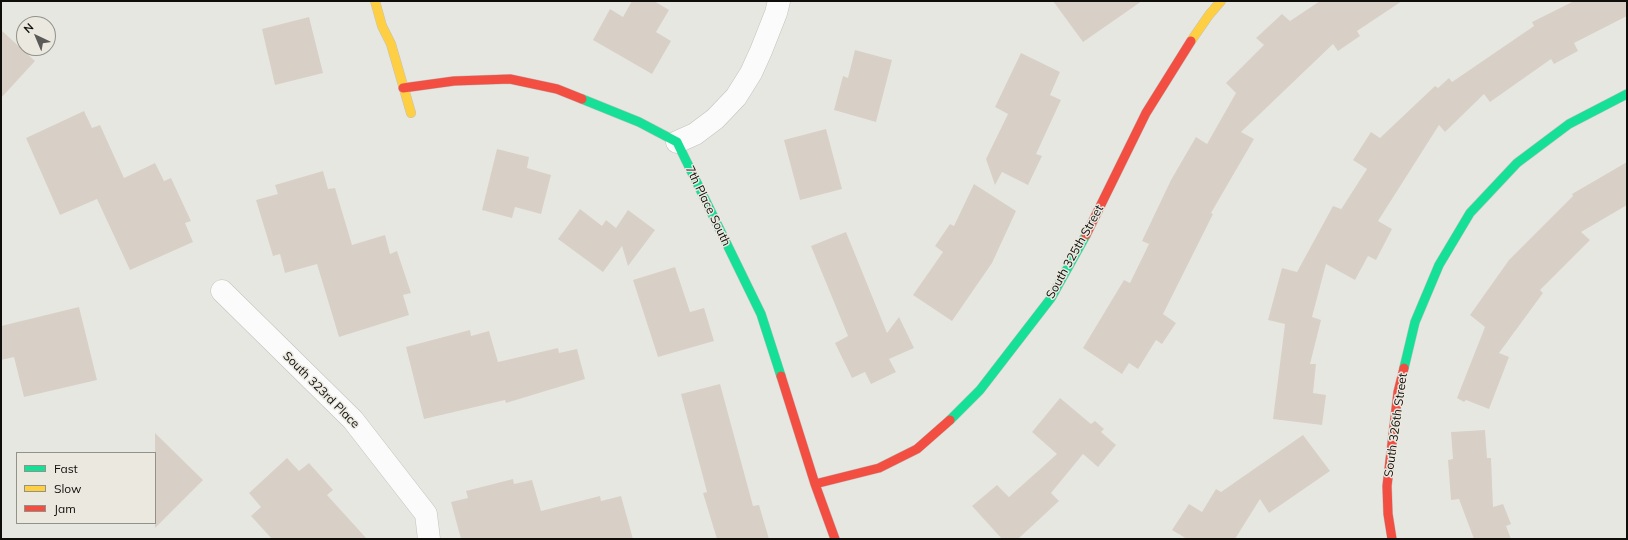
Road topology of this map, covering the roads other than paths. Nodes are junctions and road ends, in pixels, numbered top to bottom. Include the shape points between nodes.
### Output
1 (375, 1) edge
2 (779, 1) edge
3 (1221, 1) edge
4 (403, 88) junction
5 (1627, 94) edge
6 (411, 113) dead end
7 (677, 142) junction
8 (222, 291) dead end
9 (815, 484) junction
10 (430, 539) edge
11 (835, 539) edge
12 (1392, 539) edge

1 - 4 street
2 - 7 street via 753,68 736,97 716,119 696,134
3 - 9 street, South 325th Street via 1184,51 1146,113 1093,222 1051,298 980,390 917,449 879,468
4 - 6 street
4 - 7 street via 454,81 510,79 557,89 639,122
5 - 12 street, South 326th Street via 1569,124 1517,163 1470,213 1439,265 1415,322 1398,392 1387,486
7 - 9 street, 7th Place South via 761,314
8 - 10 street, South 323rd Place via 353,420 426,514
9 - 11 street, 7th Place South

